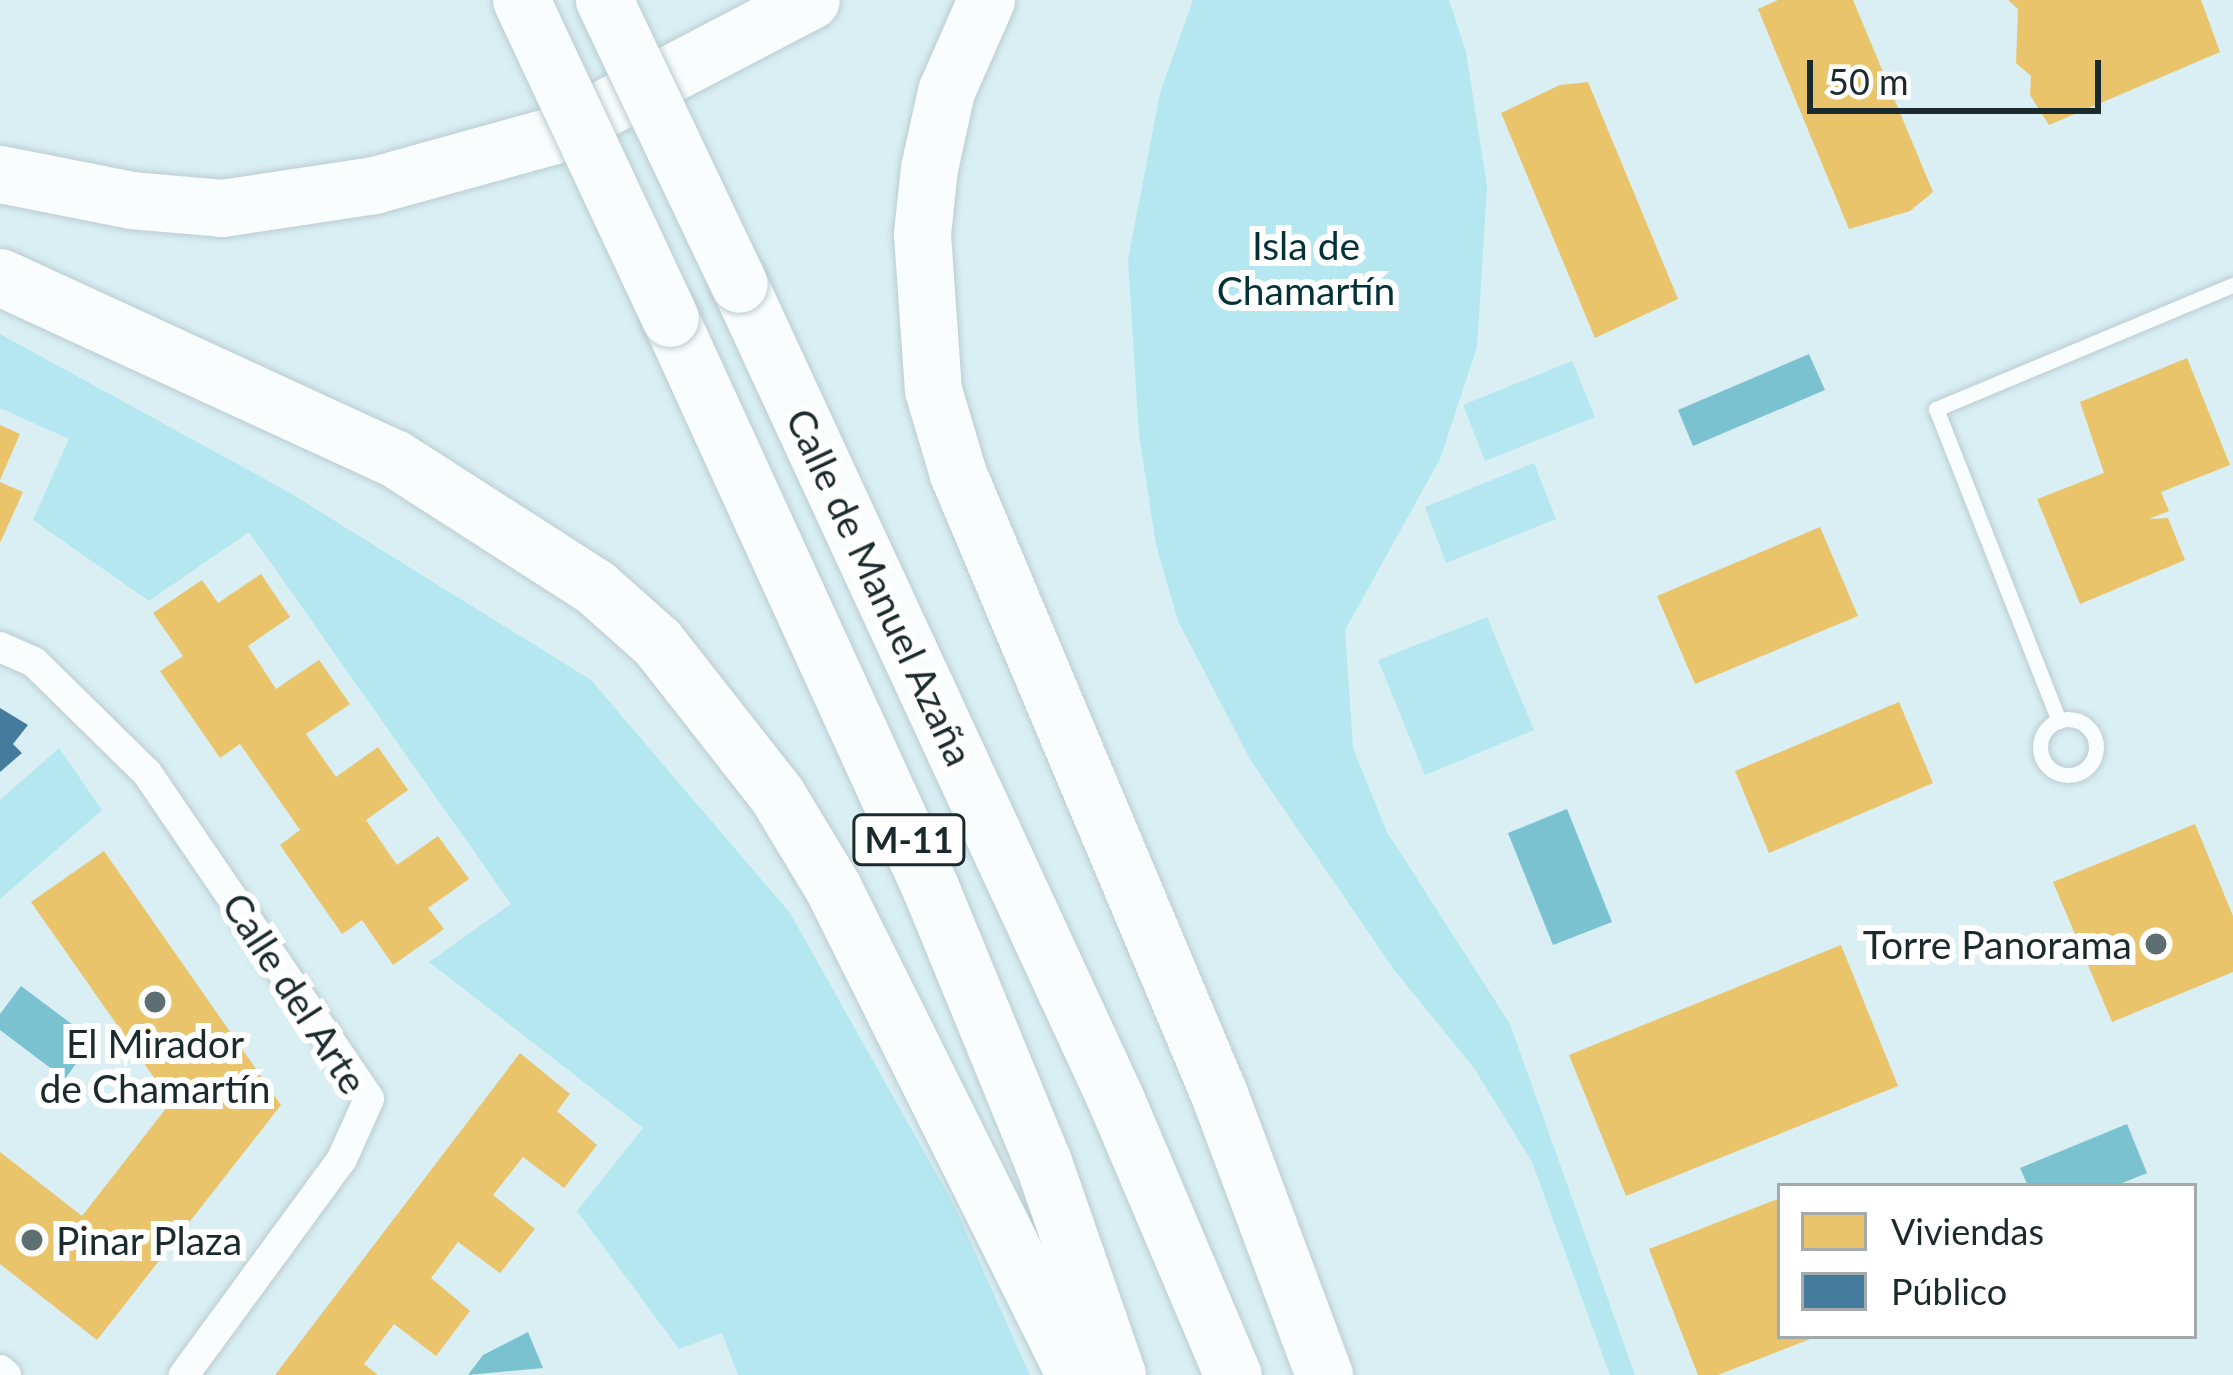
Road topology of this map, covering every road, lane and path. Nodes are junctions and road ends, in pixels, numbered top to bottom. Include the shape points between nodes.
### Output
1 (520, 0) edge
2 (604, 0) edge
3 (630, 0) edge
4 (796, 0) edge
5 (811, 0) edge
6 (988, 3) edge
7 (728, 49) junction
8 (0, 174) edge
9 (0, 277) edge
10 (739, 284) junction
11 (2233, 285) edge
12 (0, 647) edge
13 (2059, 721) dead end
14 (1318, 1364) edge
15 (184, 1375) edge
16 (1075, 1375) edge
17 (1117, 1375) edge
18 (1233, 1375) edge

1 - 17 highway, Calle de Manuel Azaña / M-11, bridge via 930,887 1042,1162
2 - 10 highway, Calle de Manuel Azaña / M-11, bridge
3 - 10 highway, bridge via 714,184
4 - 7 highway
5 - 7 highway
6 - 14 highway via 946,91 929,168 922,234 933,390 958,474 1219,1094
7 - 8 highway via 551,136 301,200 222,208
9 - 16 highway via 394,458 595,587 657,642 777,794 833,889
10 - 18 highway, Calle de Manuel Azaña / M-11 via 1116,1100
11 - 13 lane via 1936,409
12 - 15 street, Calle del Arte via 34,662 147,773 369,1100 342,1159

